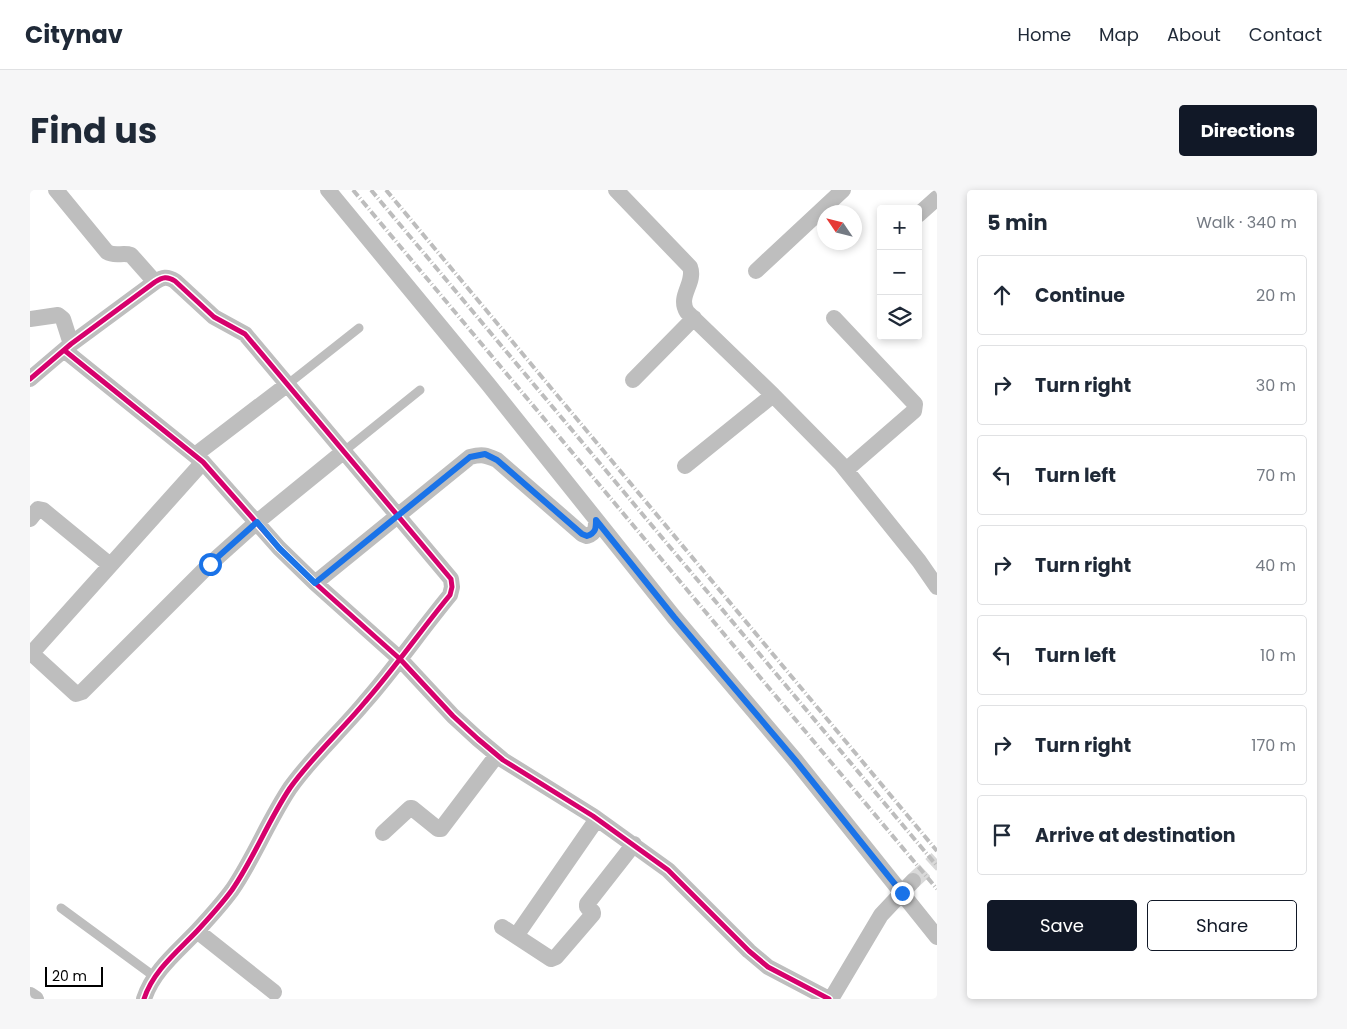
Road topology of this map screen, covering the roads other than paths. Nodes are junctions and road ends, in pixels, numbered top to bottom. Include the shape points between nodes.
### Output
1 (56, 190) edge
2 (328, 190) edge
3 (616, 190) edge
4 (841, 191) edge
5 (937, 198) edge
6 (922, 211) edge
7 (756, 271) dead end
8 (155, 282) junction
9 (694, 318) junction
10 (834, 318) dead end
11 (30, 319) edge
12 (359, 328) dead end
13 (67, 347) junction
14 (30, 378) edge
15 (633, 380) dead end
16 (288, 384) junction
17 (420, 390) dead end
18 (773, 395) junction
19 (343, 452) junction
20 (199, 458) junction
21 (685, 466) dead end
22 (846, 470) junction
23 (397, 516) junction
24 (30, 519) edge
25 (596, 520) junction
26 (257, 522) junction
27 (110, 565) junction
28 (315, 583) junction
29 (937, 587) edge
30 (30, 654) edge
31 (400, 659) junction
32 (497, 755) junction
33 (597, 819) junction
34 (383, 833) dead end
35 (634, 844) junction
36 (908, 887) junction
37 (61, 908) dead end
38 (502, 927) dead end
39 (197, 931) junction
40 (516, 936) junction
41 (937, 937) edge
42 (154, 977) junction
43 (274, 992) dead end
44 (30, 995) edge
45 (36, 999) edge
46 (144, 999) edge
47 (830, 999) edge

1 - 8 street via 107,252 114,255 128,253
2 - 25 street
3 - 9 street via 690,267 691,275 683,300
4 - 7 street
5 - 6 street
8 - 13 street
8 - 16 street via 164,277 170,278 210,314 245,334
9 - 15 street
9 - 18 street
10 - 22 street via 915,404 914,411
11 - 13 street via 61,316
12 - 16 lane
13 - 14 street
13 - 20 street
16 - 19 street
16 - 20 street
17 - 19 lane
18 - 21 street
18 - 22 street
19 - 23 street
19 - 26 street
20 - 26 street
20 - 27 street
22 - 29 street
23 - 25 street via 470,457 485,454 497,460 582,534 587,536 596,530
23 - 28 street
23 - 31 street via 451,579 452,587
24 - 27 street via 38,509 43,510
25 - 36 street via 796,761
26 - 28 street
26 - 30 street via 210,564 82,692 76,694
27 - 30 street
28 - 31 street
31 - 32 street via 453,716
31 - 39 street via 291,787 232,891
32 - 33 street
32 - 34 street via 441,829 410,808
33 - 35 street
33 - 40 street
35 - 40 street via 586,904 593,914 556,958 551,959
35 - 47 street via 668,870 756,956 776,971
36 - 41 street
36 - 47 street via 881,915
37 - 42 lane
38 - 40 street
39 - 42 street
39 - 43 street
42 - 46 street
44 - 45 street

